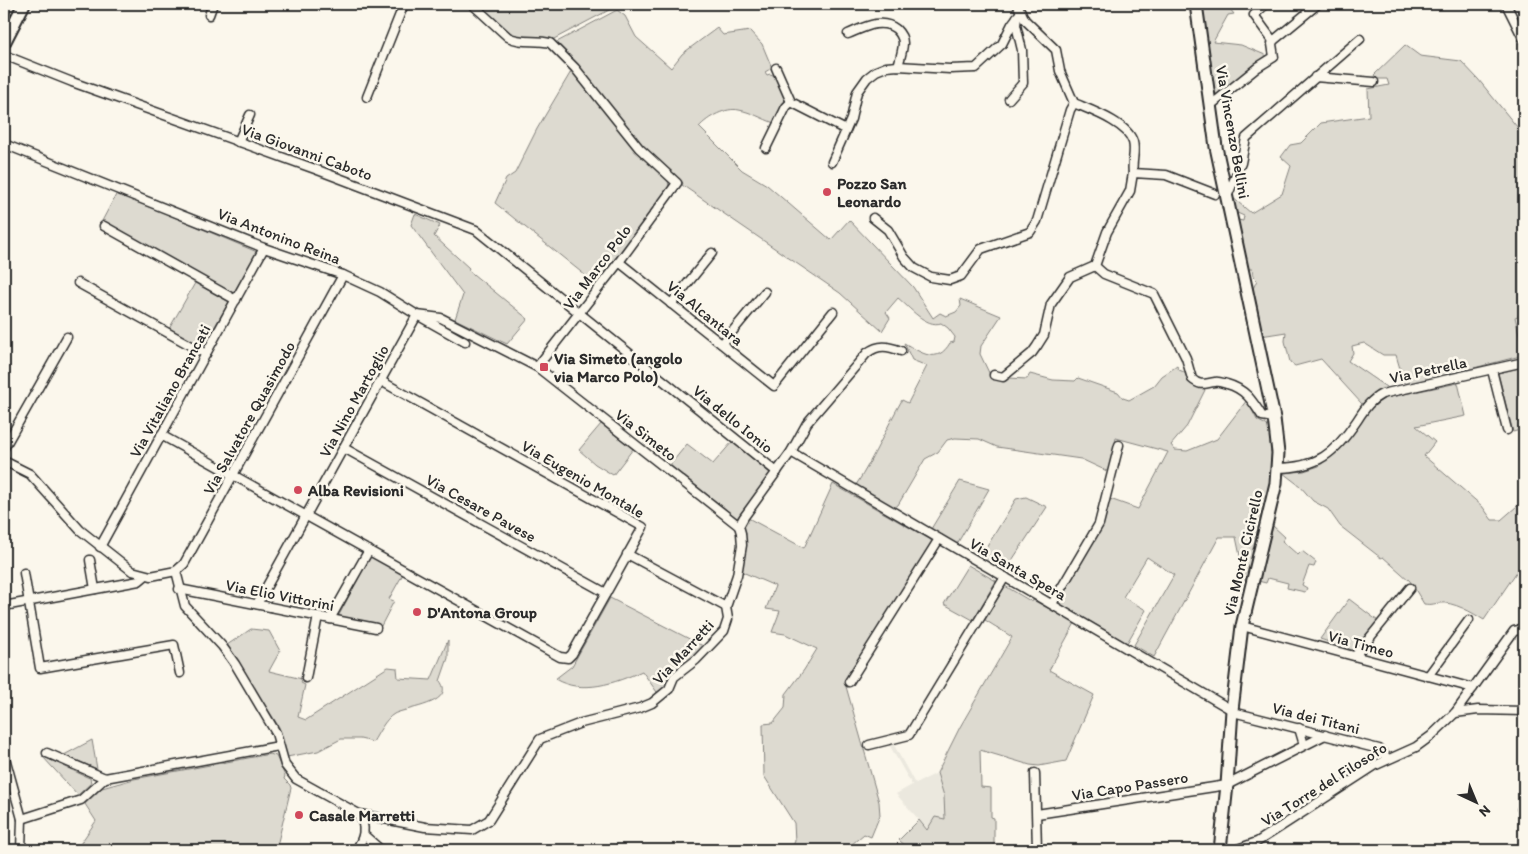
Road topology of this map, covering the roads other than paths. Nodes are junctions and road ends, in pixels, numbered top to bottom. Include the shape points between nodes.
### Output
1 (24, 4) edge
2 (213, 4) edge
3 (404, 4) edge
4 (472, 4) edge
5 (1017, 4) edge
6 (1196, 4) edge
7 (1266, 4) edge
8 (1318, 4) edge
9 (1506, 4) edge
10 (209, 15) dead end
11 (1019, 15) junction
12 (848, 34) dead end
13 (1360, 39) dead end
14 (1524, 40) edge
15 (1273, 41) junction
16 (4, 44) edge
17 (4, 55) edge
18 (898, 66) junction
19 (776, 68) dead end
20 (1315, 77) junction
21 (1374, 82) dead end
22 (367, 97) dead end
23 (1009, 100) dead end
24 (791, 102) junction
25 (1074, 103) junction
26 (1211, 105) junction
27 (250, 115) dead end
28 (846, 130) junction
29 (238, 142) junction
30 (4, 144) edge
31 (766, 148) dead end
32 (832, 162) dead end
33 (1133, 173) junction
34 (1215, 194) dead end
35 (1227, 197) junction
36 (873, 218) dead end
37 (104, 226) dead end
38 (264, 248) junction
39 (712, 253) dead end
40 (619, 262) junction
41 (1242, 265) joint
42 (1095, 266) junction
43 (343, 275) junction
44 (78, 283) dead end
45 (765, 292) dead end
46 (236, 300) junction
47 (671, 304) junction
48 (833, 312) dead end
49 (579, 313) junction
50 (417, 316) junction
51 (67, 337) dead end
52 (465, 342) dead end
53 (722, 344) junction
54 (901, 351) dead end
55 (206, 354) junction
56 (1524, 362) edge
57 (537, 367) junction
58 (1492, 370) junction
59 (994, 375) dead end
60 (381, 381) junction
61 (1274, 418) junction
62 (1507, 430) dead end
63 (161, 435) junction
64 (1119, 445) dead end
65 (4, 448) edge
66 (344, 448) junction
67 (791, 452) junction
68 (4, 460) edge
69 (1278, 468) junction
70 (777, 472) junction
71 (233, 474) junction
72 (306, 515) junction
73 (739, 526) junction
74 (939, 539) junction
75 (100, 547) junction
76 (369, 550) junction
77 (627, 554) junction
78 (90, 560) dead end
79 (176, 571) junction
80 (24, 573) dead end
81 (145, 576) junction
82 (1005, 577) junction
83 (1410, 588) dead end
84 (95, 589) junction
85 (179, 589) junction
86 (606, 593) junction
87 (29, 602) junction
88 (257, 604) junction
89 (1052, 604) junction
90 (4, 606) edge
91 (726, 607) junction
92 (318, 616) junction
93 (330, 619) junction
94 (1469, 620) dead end
95 (1242, 626) junction
96 (376, 628) dead end
97 (1524, 629) edge
98 (1355, 656) junction
99 (180, 673) dead end
100 (1428, 676) junction
101 (306, 678) dead end
102 (849, 682) dead end
103 (1473, 688) junction
104 (1232, 710) junction
105 (1524, 711) edge
106 (1454, 712) junction
107 (1299, 728) junction
108 (1324, 735) junction
109 (869, 745) dead end
110 (1304, 745) junction
111 (279, 746) junction
112 (47, 753) dead end
113 (4, 754) edge
114 (1388, 759) junction
115 (1036, 772) dead end
116 (105, 778) junction
117 (1227, 784) junction
118 (359, 814) junction
119 (1037, 814) junction
120 (22, 819) junction
121 (364, 835) junction
122 (21, 850) edge
123 (356, 850) edge
124 (381, 850) edge
125 (1037, 850) edge
126 (1220, 850) edge
127 (1235, 850) edge

1 - 16 street
2 - 10 street
3 - 22 street
4 - 40 street, Via Marco Polo via 508,37 550,43 575,68 639,148 677,183
5 - 11 street
6 - 26 street, Via Vincenzo Bellini
7 - 15 street via 1254,15
8 - 15 street
9 - 14 street
11 - 18 street via 1002,44 976,68
11 - 23 street via 1016,25 1022,50 1023,83
11 - 25 street via 1056,50 1060,71
12 - 18 street via 877,23 889,25 902,38
13 - 20 street
15 - 26 street via 1272,60 1258,67
17 - 29 street, Via Giovanni Caboto
18 - 28 street via 876,71 861,86
19 - 24 street
20 - 21 street
20 - 35 street via 1246,138 1241,163
24 - 28 street
24 - 31 street
25 - 33 street via 1127,131 1134,142
25 - 36 street via 1037,221 1030,232 981,249 960,276 950,280 932,277 914,268 888,230
26 - 35 street, Via Vincenzo Bellini
27 - 29 street
28 - 32 street
29 - 49 street, Via Giovanni Caboto via 476,230
30 - 38 street, Via Antonino Reina
33 - 34 street via 1166,175
33 - 42 street via 1130,192 1107,232
35 - 41 street, Via Vincenzo Bellini
37 - 46 street
38 - 43 street, Via Antonino Reina
38 - 46 street, Via Vitaliano Brancati
39 - 47 street
40 - 47 street, Via Alcantara
40 - 49 street, Via Marco Polo
41 - 61 street, Via Monte Cicirello
42 - 59 street via 1070,277 1051,304 1044,335 1032,353 1003,377
42 - 61 street via 1104,274 1154,294 1195,381 1207,384 1216,381 1242,390 1262,416
43 - 50 street, Via Antonino Reina via 380,292
43 - 71 street, Via Salvatore Quasimodo
44 - 55 street
45 - 53 street
46 - 55 street, Via Vitaliano Brancati
47 - 53 street, Via Alcantara
48 - 53 street, Via Alcantara via 774,386
49 - 57 street, Via Marco Polo
49 - 70 street, Via dello Ionio
50 - 52 street
50 - 57 street, Via Antonino Reina via 441,318
50 - 60 street, Via Nino Martoglio
51 - 65 street
54 - 67 street via 882,346 867,353 807,422
55 - 63 street, Via Vitaliano Brancati
56 - 58 street, Via Petrella
57 - 73 street, Via Simeto
58 - 62 street
58 - 69 street, Via Petrella via 1382,394 1369,402 1338,446 1319,461 1293,468
60 - 66 street, Via Nino Martoglio
60 - 77 street, Via Eugenio Montale via 643,527
61 - 69 street, Via Monte Cicirello
63 - 71 street
63 - 75 street, Via Vitaliano Brancati
64 - 89 street via 1099,524
66 - 72 street, Via Nino Martoglio
66 - 86 street, Via Cesare Pavese
67 - 70 street
67 - 74 street, Via Santa Spera
68 - 75 street via 30,474 80,530
69 - 95 street, Via Monte Cicirello via 1274,497
70 - 73 street
71 - 72 street
71 - 79 street, Via Salvatore Quasimodo via 184,564
72 - 76 street
72 - 88 street, Via Nino Martoglio
73 - 91 street, Via Marretti via 742,545 737,575
74 - 82 street, Via Santa Spera
74 - 102 street
75 - 81 street via 132,571
76 - 86 street, Via Eugenio Montale via 560,657 568,658 572,654
76 - 93 street
77 - 86 street, Via Eugenio Montale
77 - 91 street
78 - 84 street
79 - 81 street
79 - 85 street, Via Marretti
80 - 87 street
81 - 84 street via 139,581
82 - 89 street, Via Santa Spera
82 - 109 street via 909,735
83 - 98 street
84 - 87 street
85 - 88 street, Via Elio Vittorini
85 - 111 street, Via Marretti via 188,610 236,664 276,733
87 - 90 street
87 - 99 street via 40,668 174,645
88 - 92 street, Via Elio Vittorini
89 - 104 street, Via Santa Spera
91 - 118 street, Via Marretti via 728,620 724,631 674,677 669,689 640,708 581,723 540,739 489,820 472,830 425,826
92 - 93 street, Via Elio Vittorini
92 - 101 street
93 - 96 street, Via Elio Vittorini
94 - 100 street
95 - 98 street, Via Timeo
95 - 104 street, Via Monte Cicirello
97 - 103 street, Via Torre del Filosofo via 1514,631
98 - 100 street, Via Timeo
100 - 103 street, Via Timeo
103 - 106 street, Via Torre del Filosofo
104 - 107 street, Via dei Titani
104 - 117 street, Via Monte Cicirello
105 - 106 street
106 - 114 street, Via Torre del Filosofo via 1416,747
107 - 108 street, Via dei Titani
107 - 110 street
108 - 110 street, Via Capo Passero
108 - 114 street, Via dei Titani via 1380,749
110 - 117 street, Via Capo Passero
111 - 116 street
111 - 118 street, Via Marretti via 285,765 296,779
112 - 116 street
113 - 120 street
114 - 127 street, Via Torre del Filosofo via 1257,842
115 - 119 street
116 - 120 street via 82,800
117 - 119 street, Via Capo Passero
117 - 126 street, Via Monte Cicirello
118 - 121 street
119 - 125 street
120 - 122 street
121 - 123 street
121 - 124 street

